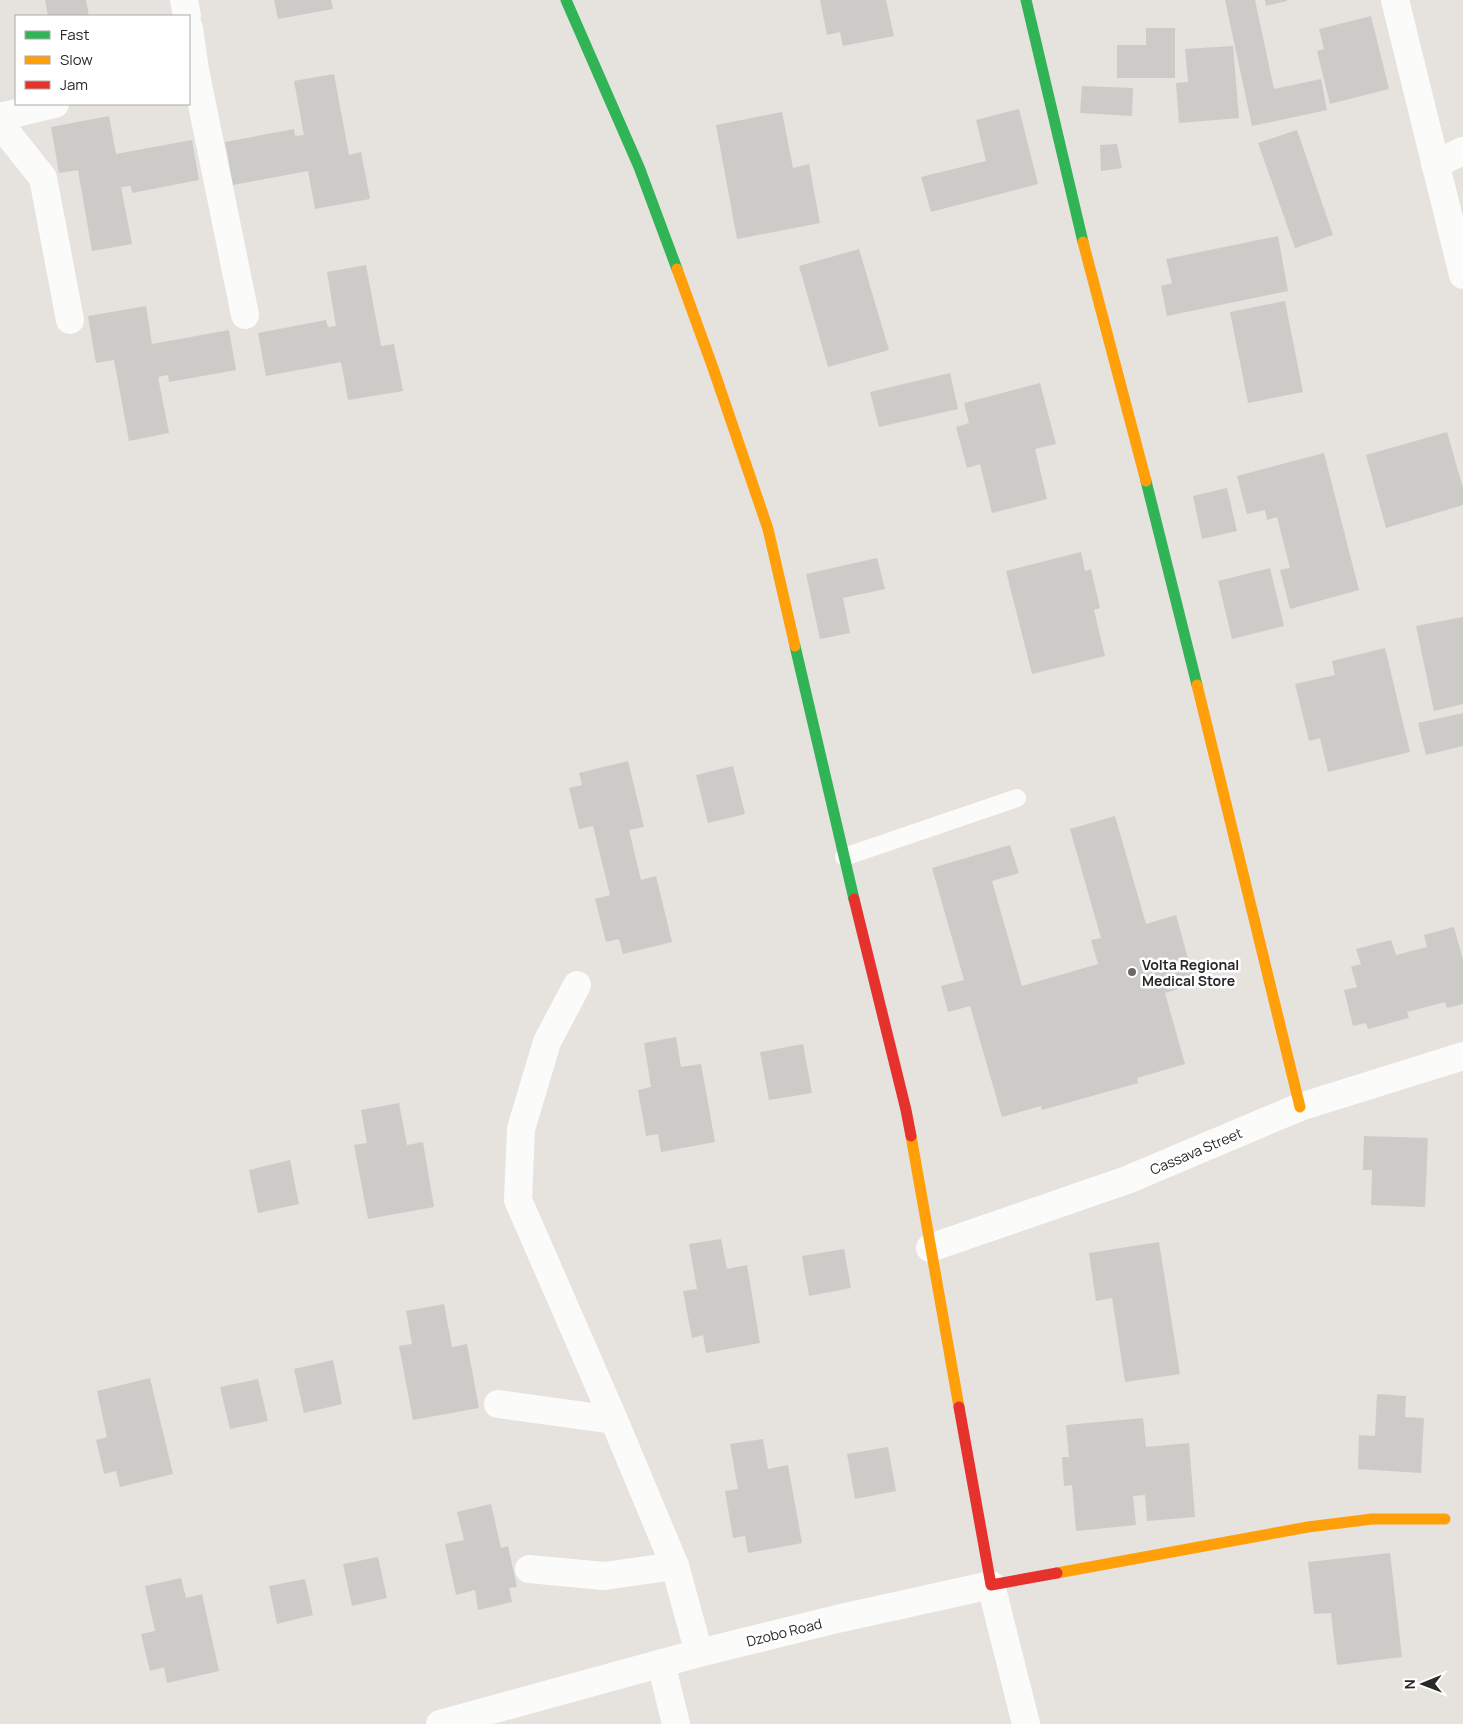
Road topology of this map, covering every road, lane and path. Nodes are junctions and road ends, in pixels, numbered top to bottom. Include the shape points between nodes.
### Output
1 (184, 0) edge
2 (566, 0) edge
3 (1026, 0) edge
4 (1395, 0) edge
5 (187, 15) edge
6 (190, 42) edge
7 (192, 70) edge
8 (51, 105) edge
9 (0, 117) edge
10 (0, 124) edge
11 (1463, 151) edge
12 (1435, 164) junction
13 (1463, 275) edge
14 (244, 315) dead end
15 (70, 320) dead end
16 (1017, 798) dead end
17 (844, 857) junction
18 (577, 985) dead end
19 (1463, 1056) edge
20 (1300, 1108) junction
21 (930, 1248) junction
22 (498, 1404) dead end
23 (614, 1420) junction
24 (1446, 1519) dead end
25 (675, 1566) junction
26 (529, 1569) dead end
27 (991, 1586) junction
28 (699, 1653) junction
29 (661, 1663) junction
30 (440, 1724) edge
31 (676, 1724) edge
32 (1026, 1724) edge

1 - 5 street
2 - 17 street via 639,168 768,529
3 - 20 street via 1091,275 1171,576
4 - 12 street
6 - 7 street
7 - 14 street
8 - 9 street
10 - 15 street via 43,178
11 - 12 street
12 - 13 street
16 - 17 lane
17 - 21 street via 906,1110
18 - 23 street via 547,1042 521,1129 518,1200
19 - 20 street, Cassava Street
20 - 21 street, Cassava Street via 1127,1180
21 - 27 street
22 - 23 street
23 - 25 street
24 - 27 street via 1372,1519 1308,1527
25 - 26 street via 604,1576
25 - 28 street
27 - 28 street, Dzobo Road
27 - 32 street
28 - 29 street, Dzobo Road
29 - 30 street, Dzobo Road
29 - 31 street

